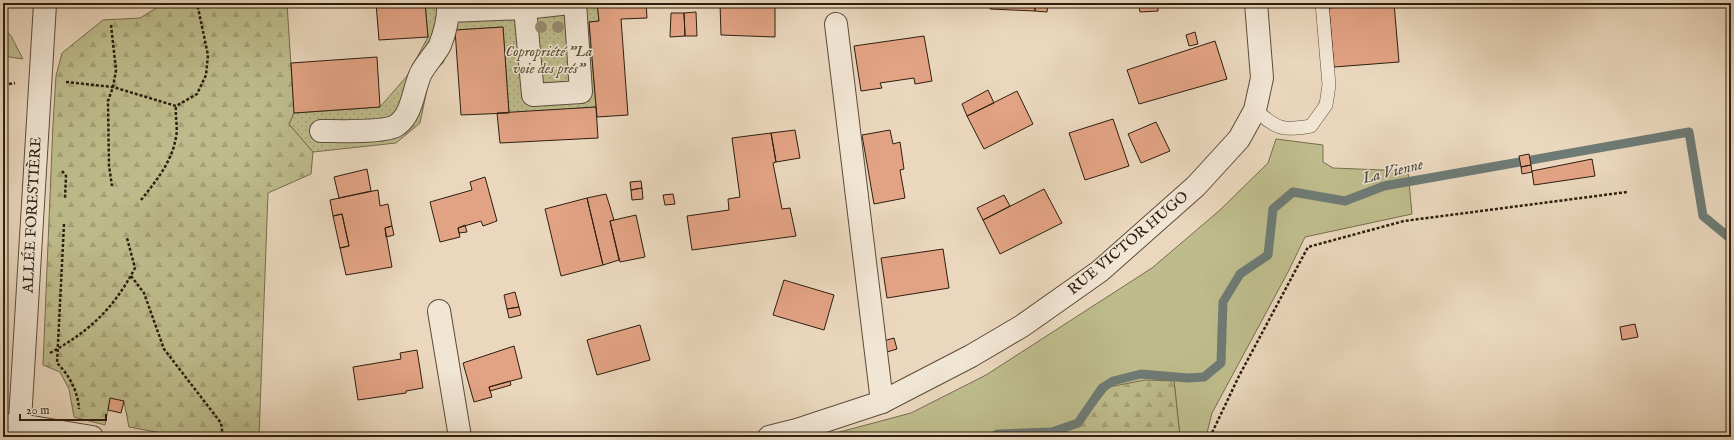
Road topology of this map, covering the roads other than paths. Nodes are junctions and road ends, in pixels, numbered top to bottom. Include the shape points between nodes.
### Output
1 (44, 3) edge
2 (570, 3) edge
3 (575, 3) edge
4 (1256, 3) edge
5 (1322, 3) edge
6 (448, 7) edge
7 (525, 8) junction
8 (836, 24) dead end
9 (1255, 110) junction
10 (321, 131) dead end
11 (439, 311) dead end
12 (882, 402) junction
13 (14, 429) edge
14 (92, 437) edge
15 (460, 437) edge
16 (769, 437) edge

1 - 13 street, ALLÉE FORESTIÈRE via 24,353
2 - 7 street
3 - 7 street via 581,92 533,95
4 - 9 street, RUE VICTOR HUGO via 1262,78
5 - 9 lane via 1329,85 1326,105 1311,126 1292,129 1276,127
6 - 7 street
6 - 10 street via 440,47 428,60 406,116 396,126 377,130
8 - 12 street
9 - 12 street, RUE VICTOR HUGO via 1239,139 1196,186 1100,271 1022,326 971,356
11 - 15 street
12 - 16 street, RUE VICTOR HUGO
13 - 14 street

